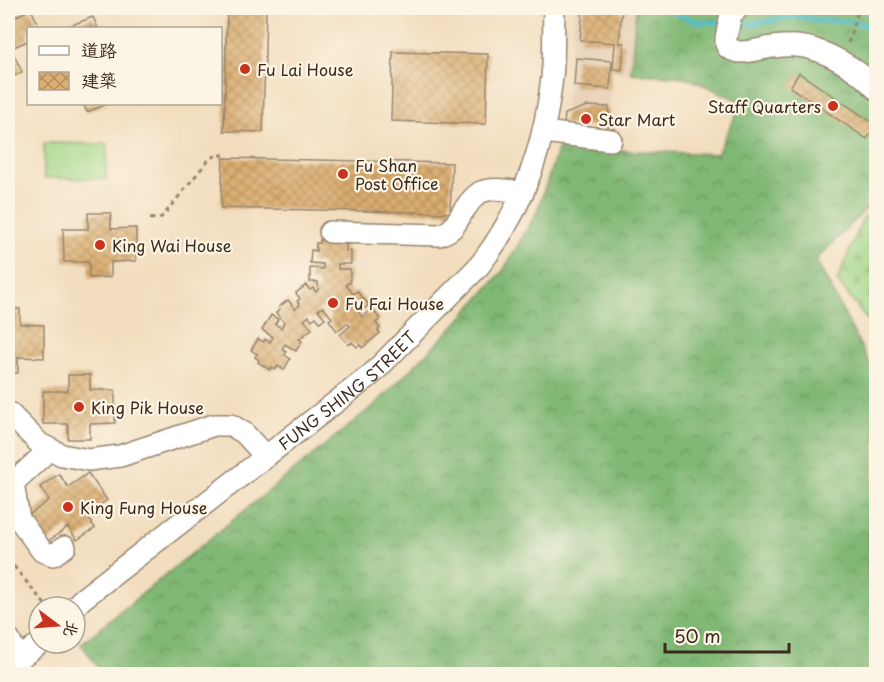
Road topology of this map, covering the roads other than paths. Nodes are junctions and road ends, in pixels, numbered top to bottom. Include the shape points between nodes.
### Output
1 (554, 8) edge
2 (735, 10) edge
3 (876, 89) edge
4 (543, 132) junction
5 (611, 140) dead end
6 (523, 194) junction
7 (330, 231) dead end
8 (8, 412) edge
9 (50, 448) junction
10 (266, 457) junction
11 (65, 547) dead end
12 (87, 595) edge
13 (8, 638) edge
14 (27, 652) edge
15 (13, 662) edge

1 - 4 street, FUNG SHING STREET via 552,83
2 - 3 street via 721,46 741,52 782,46 809,48 847,65
4 - 5 street
4 - 6 street, FUNG SHING STREET
6 - 7 street via 512,190 479,193 451,231 439,235
6 - 10 street, FUNG SHING STREET via 494,248 479,266 372,374
8 - 9 street via 40,444
9 - 10 street via 62,455 89,460 120,456 214,425 231,425
9 - 11 street via 14,482 14,489 19,519 42,551 53,555
10 - 12 street, FUNG SHING STREET
13 - 15 street
14 - 15 street

